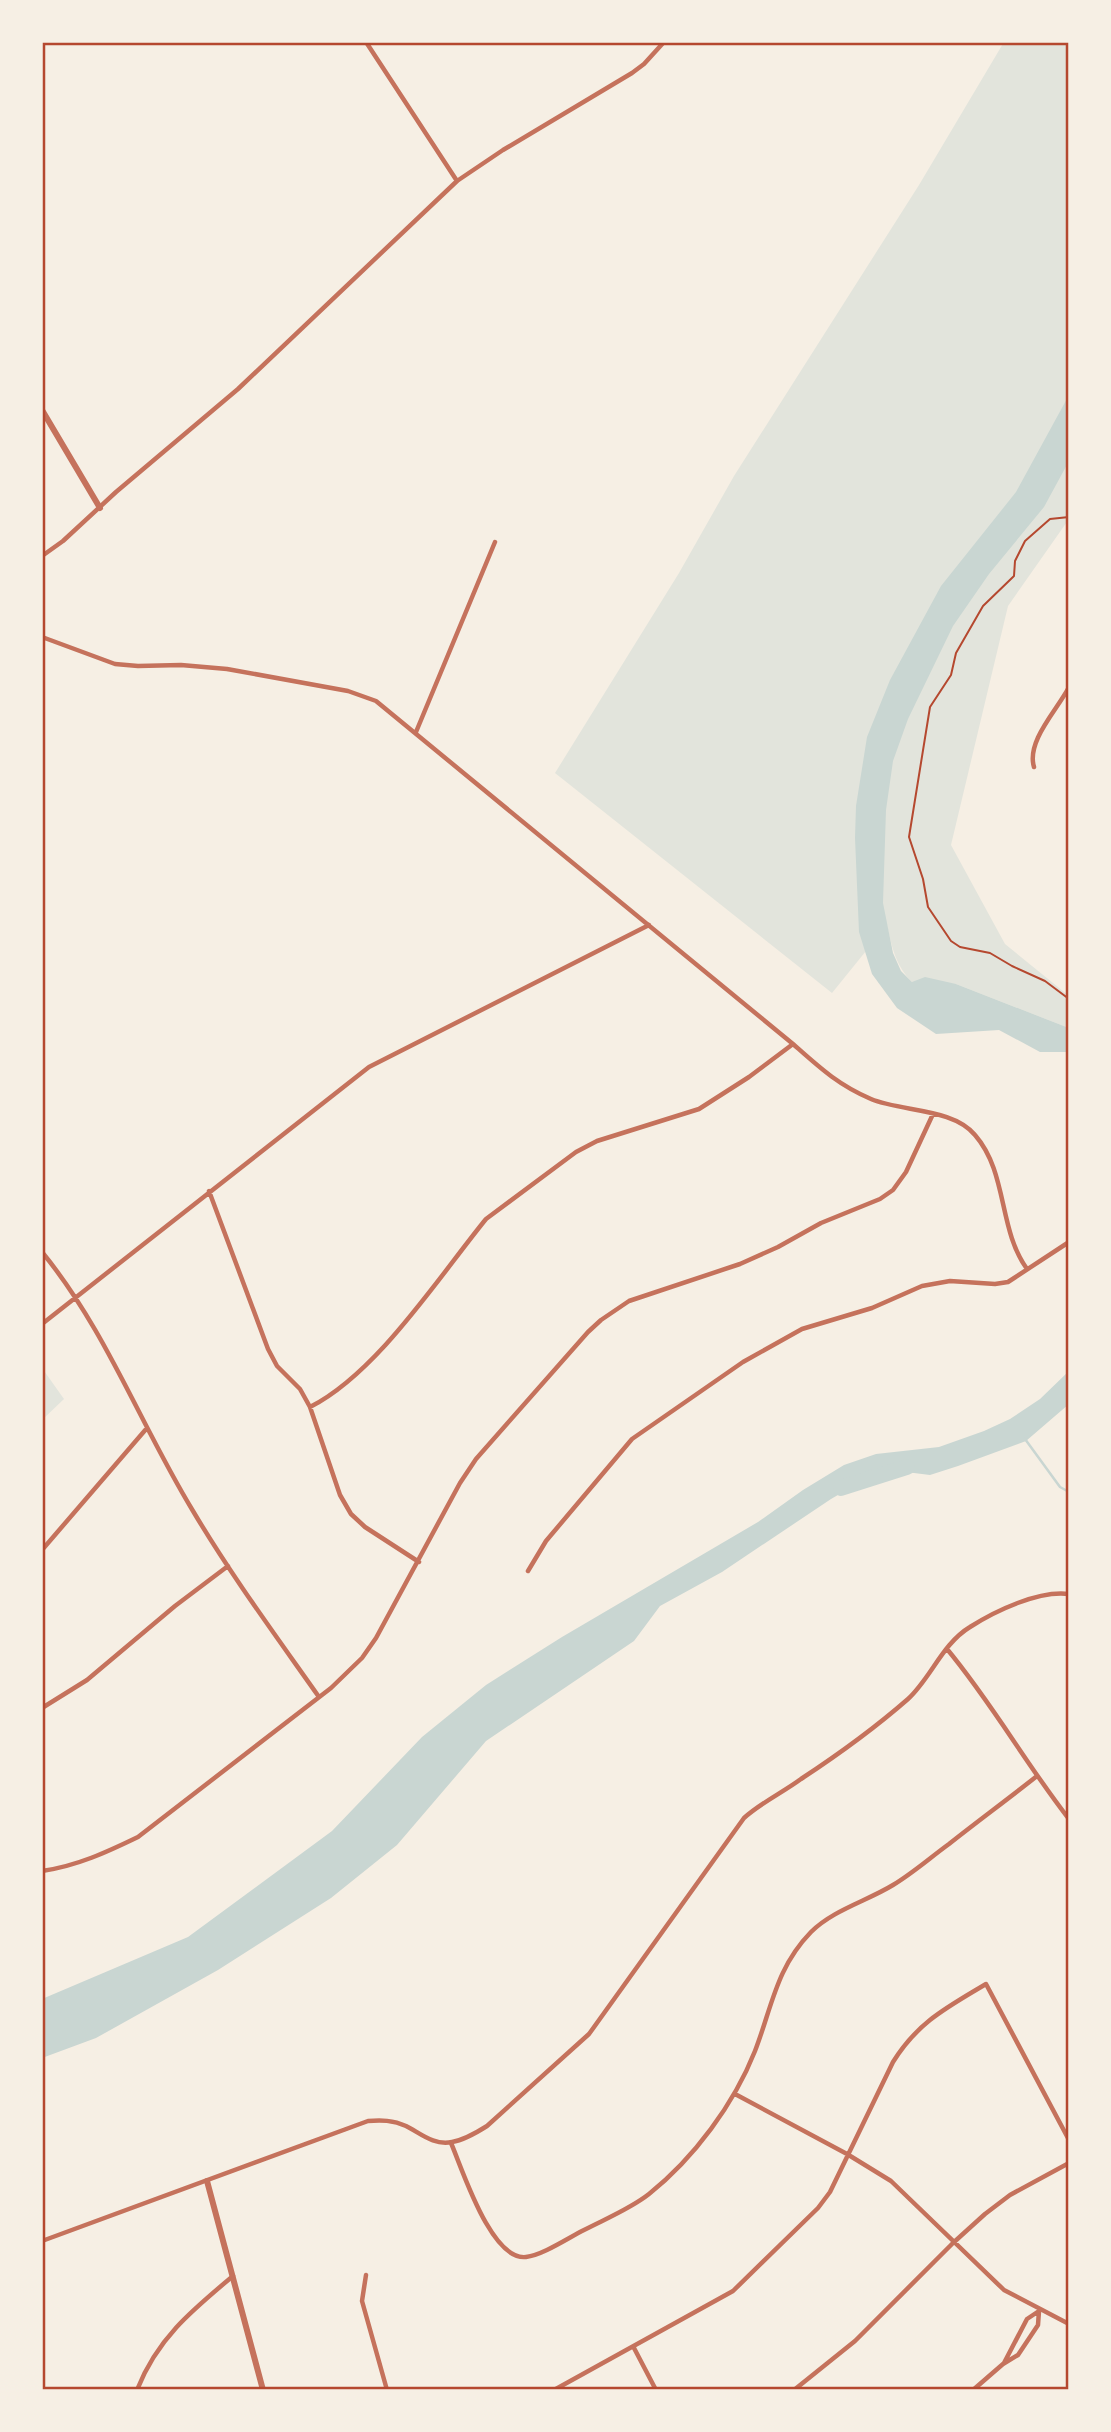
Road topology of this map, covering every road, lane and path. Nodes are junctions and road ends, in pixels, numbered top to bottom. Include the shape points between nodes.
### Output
1 (366, 42) edge
2 (664, 42) edge
3 (457, 181) junction
4 (42, 410) edge
5 (100, 508) junction
6 (1069, 517) edge
7 (495, 542) dead end
8 (42, 556) edge
9 (42, 637) edge
10 (1069, 687) edge
11 (416, 732) junction
12 (1034, 767) dead end
13 (649, 925) junction
14 (1069, 999) edge
15 (793, 1044) junction
16 (933, 1114) junction
17 (209, 1191) junction
18 (1069, 1241) edge
19 (42, 1252) edge
20 (1027, 1269) junction
21 (76, 1297) junction
22 (42, 1324) edge
23 (310, 1407) junction
24 (147, 1428) junction
25 (42, 1550) edge
26 (419, 1562) junction
27 (228, 1566) junction
28 (528, 1571) dead end
29 (1069, 1594) edge
30 (947, 1649) junction
31 (318, 1697) junction
32 (42, 1708) edge
33 (1037, 1776) junction
34 (1069, 1819) edge
35 (42, 1871) edge
36 (735, 2094) junction
37 (1069, 2140) edge
38 (451, 2143) junction
39 (847, 2154) junction
40 (1069, 2163) edge
41 (206, 2181) junction
42 (42, 2241) edge
43 (953, 2243) junction
44 (366, 2275) dead end
45 (233, 2276) junction
46 (1039, 2311) junction
47 (1069, 2324) edge
48 (634, 2348) junction
49 (1003, 2364) junction
50 (136, 2390) edge
51 (263, 2390) edge
52 (387, 2390) edge
53 (554, 2390) edge
54 (656, 2390) edge
55 (794, 2390) edge
56 (973, 2390) edge

1 - 3 street
2 - 3 street via 632,73
3 - 5 street via 238,389
4 - 5 street
5 - 8 street
6 - 14 path via 1050,519 1025,541 1015,561 1014,576 983,606 956,653 951,675 930,708 909,837 928,907 951,941 990,953
7 - 11 street
9 - 11 street via 115,664 204,666 348,691 376,701
10 - 12 street via 1035,742
11 - 13 street
13 - 15 street
13 - 17 street via 369,1067
15 - 16 street via 848,1089
15 - 23 street via 713,1102 576,1152 496,1210 387,1342 330,1397
16 - 20 street via 964,1124 976,1135 991,1160 1011,1238
16 - 26 street via 906,1172 880,1199 740,1264 647,1293 601,1320 476,1459
17 - 21 street
17 - 23 street via 268,1349
18 - 20 street
19 - 21 street
20 - 28 street via 1008,1282 922,1286 872,1308 802,1329 743,1362 632,1439 547,1541
21 - 22 street
21 - 24 street
23 - 26 street via 351,1514
24 - 25 street
24 - 27 street
26 - 31 street via 362,1658
27 - 31 street
27 - 32 street via 105,1666
29 - 30 street via 1041,1595 994,1614 960,1634
30 - 33 street
30 - 38 street via 909,1698 744,1818 584,2040 487,2126
31 - 35 street via 138,1837 76,1864
33 - 34 street
33 - 36 street via 893,1885 812,1931 778,1978
36 - 38 street via 700,2143 648,2194 526,2257 508,2250 480,2216
36 - 39 street
37 - 39 street via 986,1984 916,2029 893,2062
38 - 41 street via 426,2138 392,2122 368,2121
39 - 43 street via 891,2181
39 - 48 street via 818,2208 757,2270 733,2291
40 - 43 street via 1010,2195
41 - 42 street
41 - 45 street
43 - 46 street via 1004,2290
43 - 55 street via 855,2341
44 - 52 street via 362,2301
45 - 50 street via 162,2342
45 - 51 street
46 - 47 street
46 - 49 street via 1027,2319
46 - 49 street via 1038,2325 1029,2340 1018,2355
48 - 53 street
48 - 54 street
49 - 56 street

